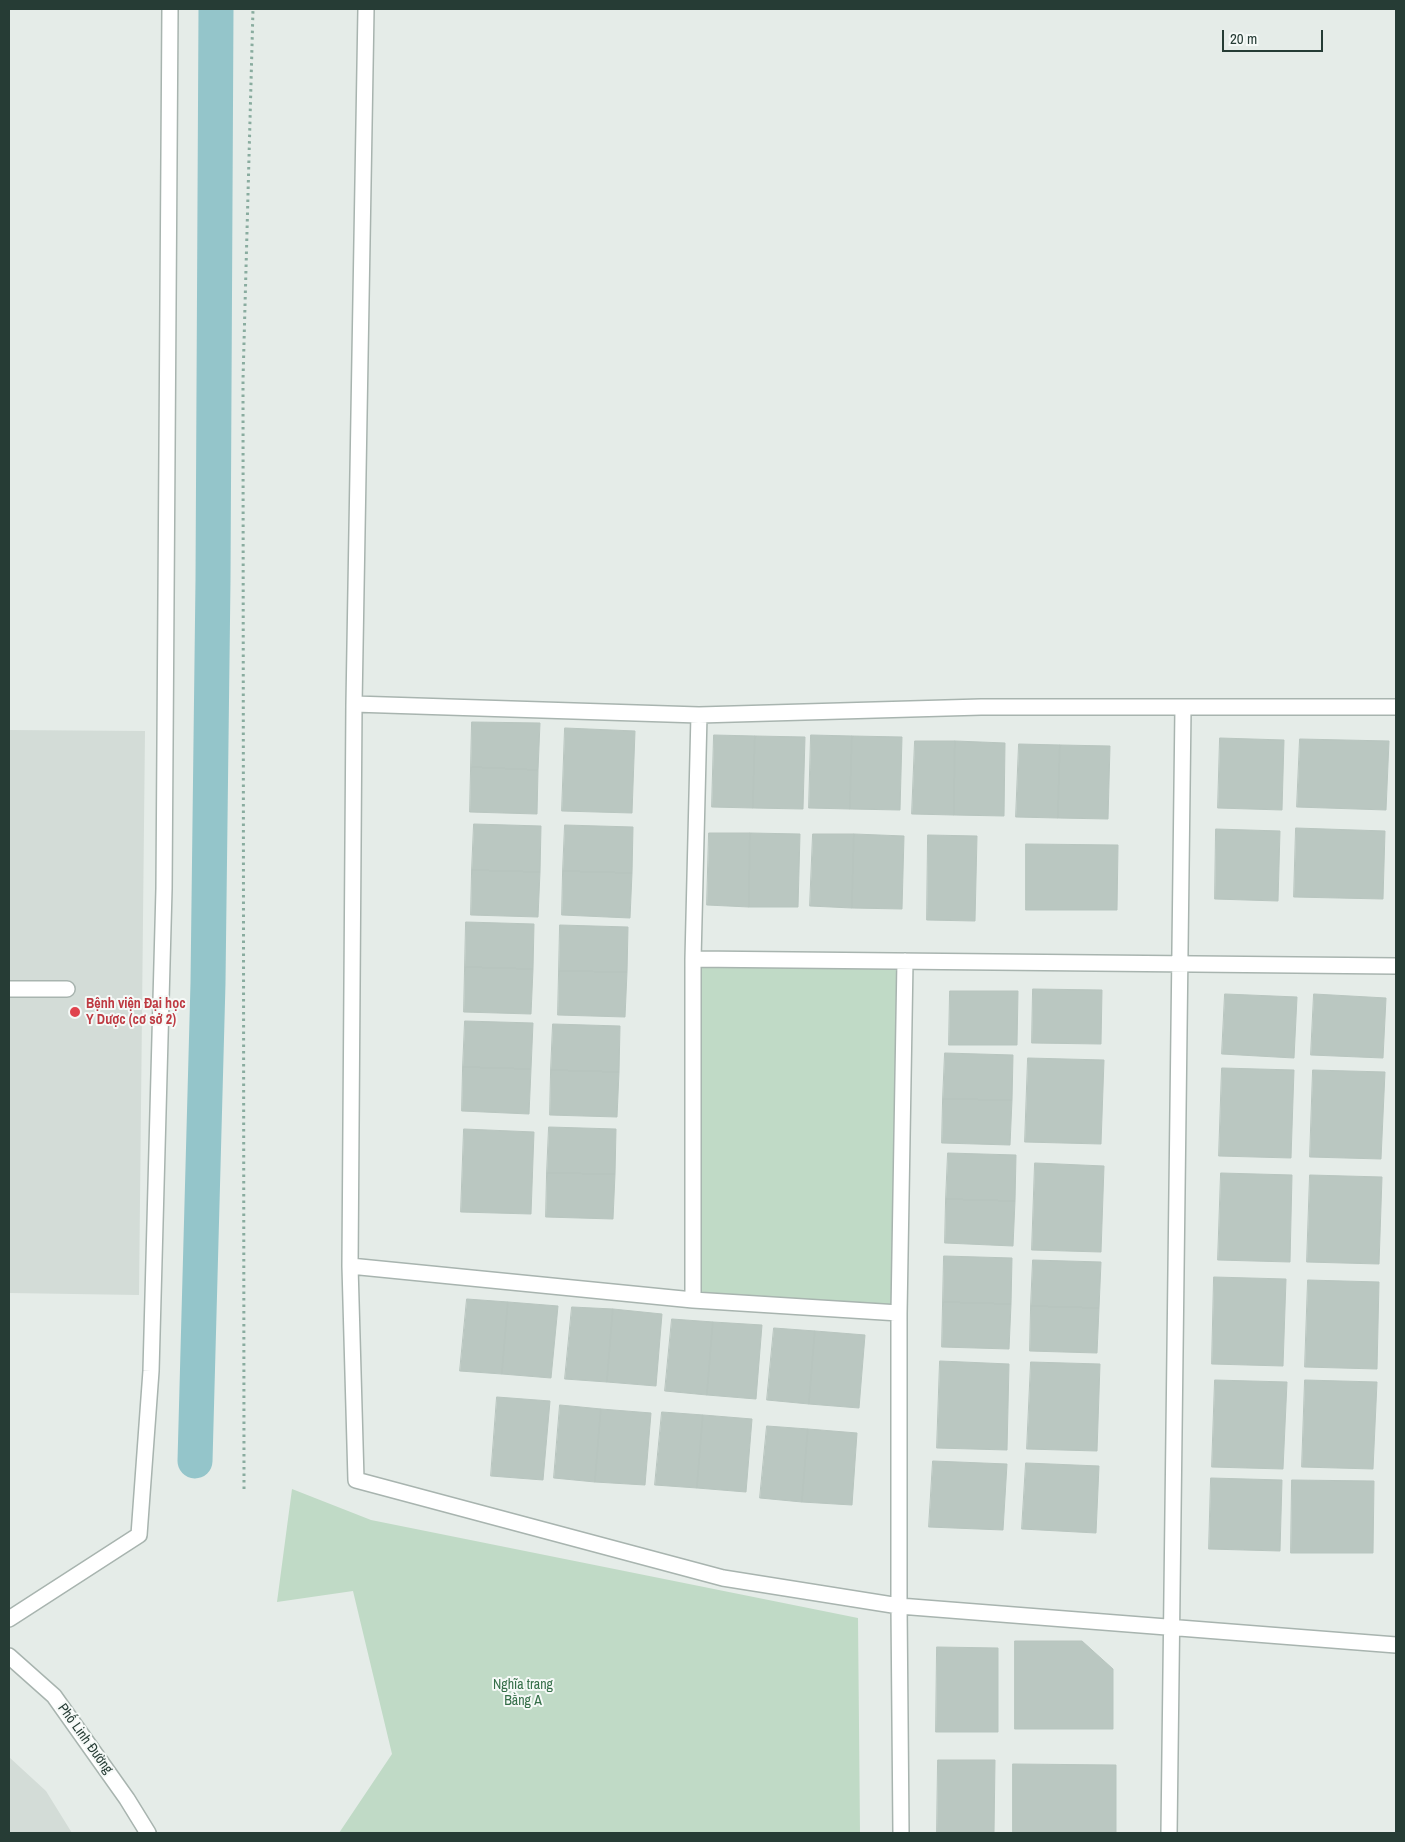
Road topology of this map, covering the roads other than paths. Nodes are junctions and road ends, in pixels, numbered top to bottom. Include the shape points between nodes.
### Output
1 (170, 9) edge
2 (366, 9) edge
3 (354, 704) junction
4 (1396, 707) edge
5 (1183, 708) junction
6 (699, 715) junction
7 (694, 959) junction
8 (906, 962) junction
9 (1180, 964) junction
10 (1396, 966) edge
11 (9, 989) edge
12 (67, 989) dead end
13 (350, 1266) junction
14 (693, 1300) junction
15 (899, 1313) junction
16 (899, 1606) junction
17 (9, 1619) edge
18 (1170, 1626) junction
19 (1396, 1645) edge
20 (9, 1656) edge
21 (148, 1833) edge
22 (901, 1833) edge
23 (1169, 1833) edge

1 - 17 street via 164,889 151,1371 139,1535
2 - 3 street
3 - 6 street
3 - 13 street
4 - 5 street
5 - 6 street via 981,707
5 - 9 street
6 - 7 street
7 - 8 street
7 - 14 street
8 - 9 street
8 - 15 street
9 - 10 street
9 - 18 street
11 - 12 street
13 - 14 street
13 - 16 street via 356,1480 723,1578
14 - 15 street
15 - 16 street
16 - 18 street
16 - 22 street
18 - 19 street
18 - 23 street
20 - 21 street, Phố Linh Đường via 54,1696 128,1799

